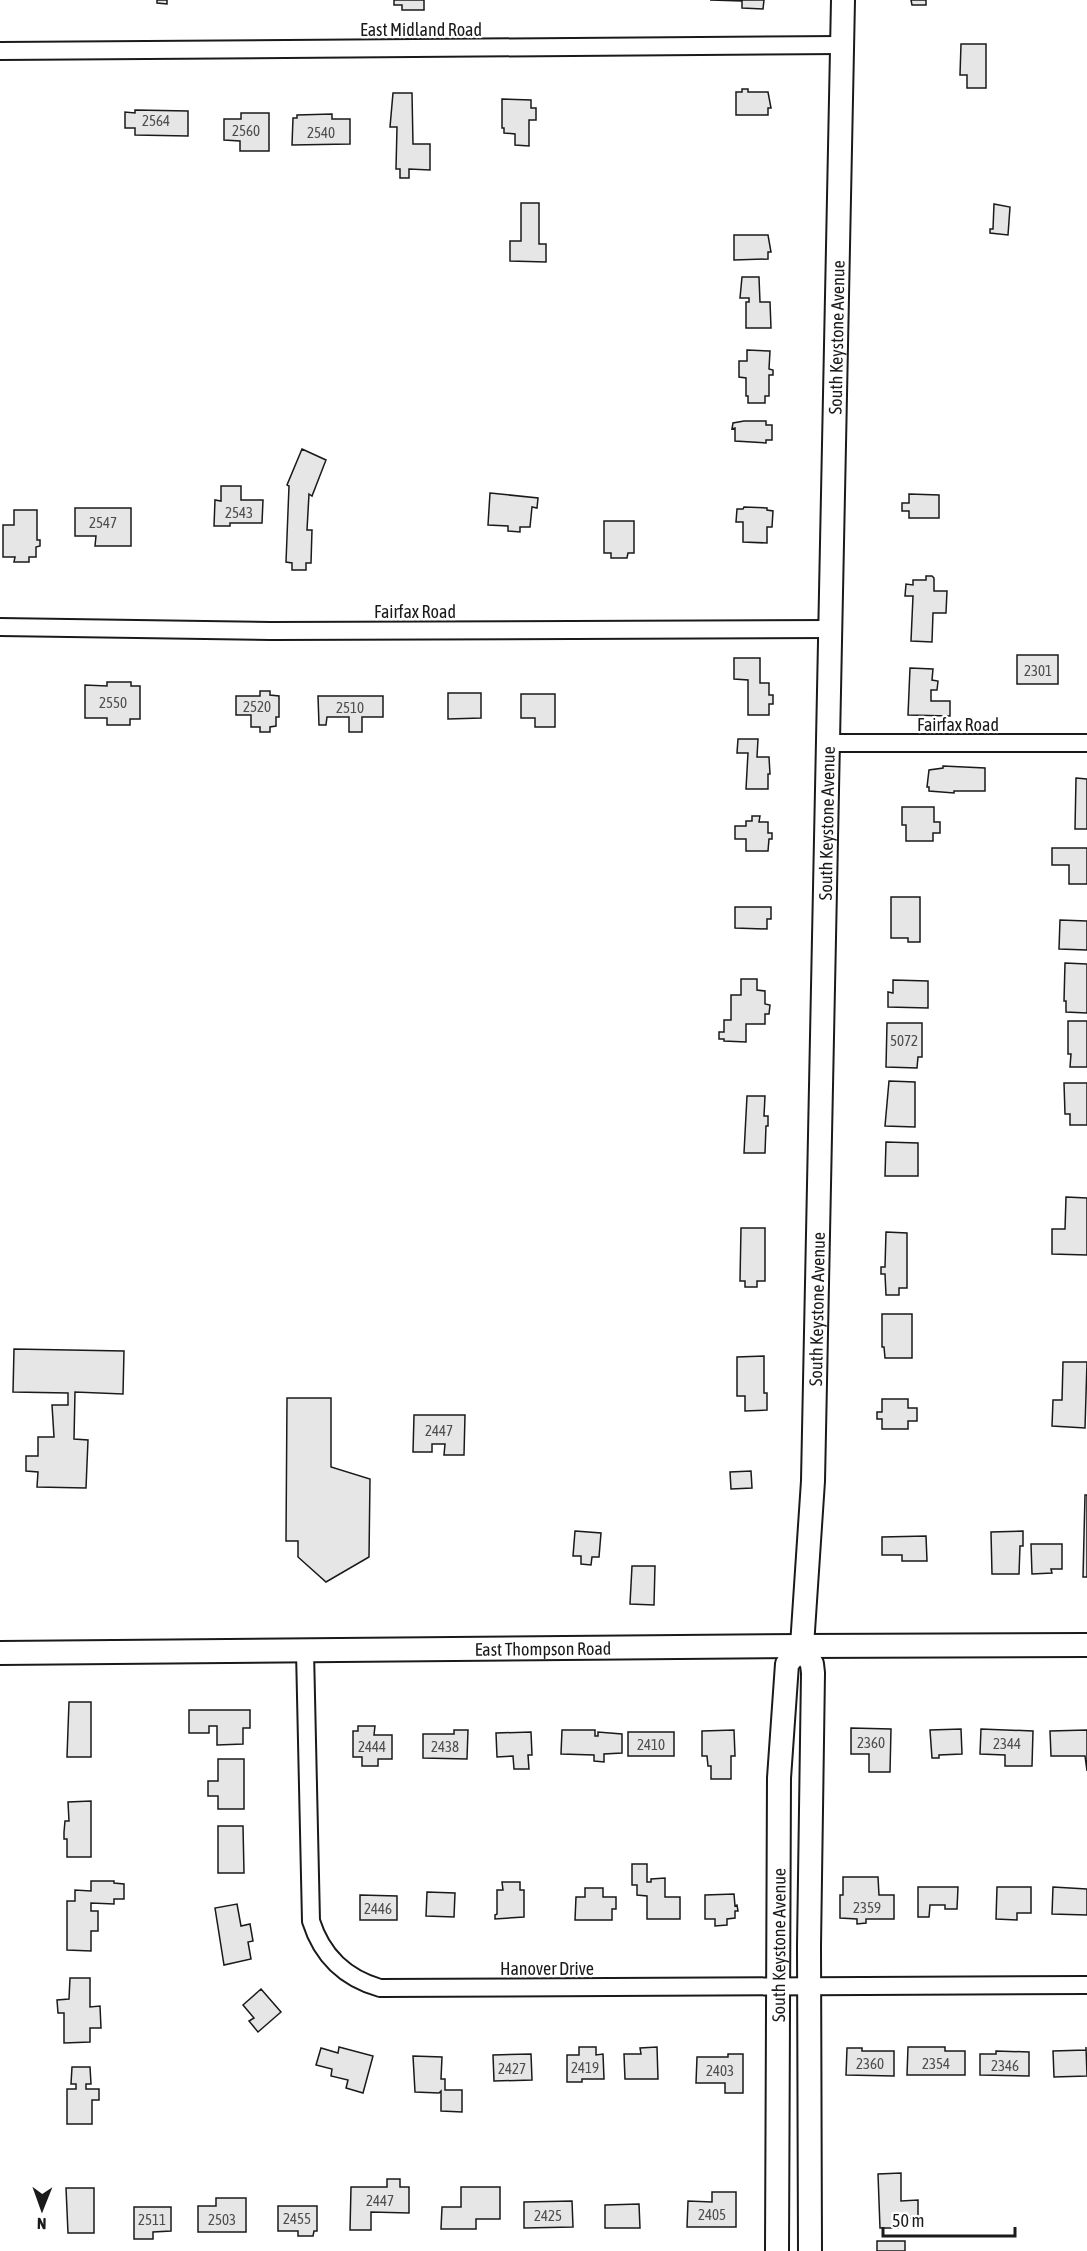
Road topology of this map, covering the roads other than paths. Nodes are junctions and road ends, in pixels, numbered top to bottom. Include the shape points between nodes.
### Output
1 (843, 0) edge
2 (842, 45) junction
3 (0, 51) edge
4 (0, 627) edge
5 (831, 629) junction
6 (829, 743) junction
7 (1087, 743) edge
8 (1087, 1645) edge
9 (802, 1646) junction
10 (305, 1651) junction
11 (0, 1653) edge
12 (1087, 1985) edge
13 (779, 1986) junction
14 (810, 1986) junction
15 (777, 2251) edge
16 (810, 2251) edge

1 - 2 main road, South Keystone Avenue
2 - 3 street, East Midland Road
2 - 5 main road, South Keystone Avenue
4 - 5 street, Fairfax Road via 271,631
5 - 6 main road, South Keystone Avenue
6 - 7 street, Fairfax Road
6 - 9 main road, South Keystone Avenue via 813,1481
8 - 9 main road, East Thompson Road
9 - 10 main road, East Thompson Road
9 - 13 main road, South Keystone Avenue via 787,1664 778,1778
9 - 14 main road, South Keystone Avenue via 813,1673
10 - 11 main road, East Thompson Road
10 - 13 street, Hanover Drive via 309,1912 324,1952 342,1971 380,1988
12 - 14 street, Hanover Drive
13 - 14 street, Hanover Drive
13 - 15 main road, South Keystone Avenue
14 - 16 main road, South Keystone Avenue

